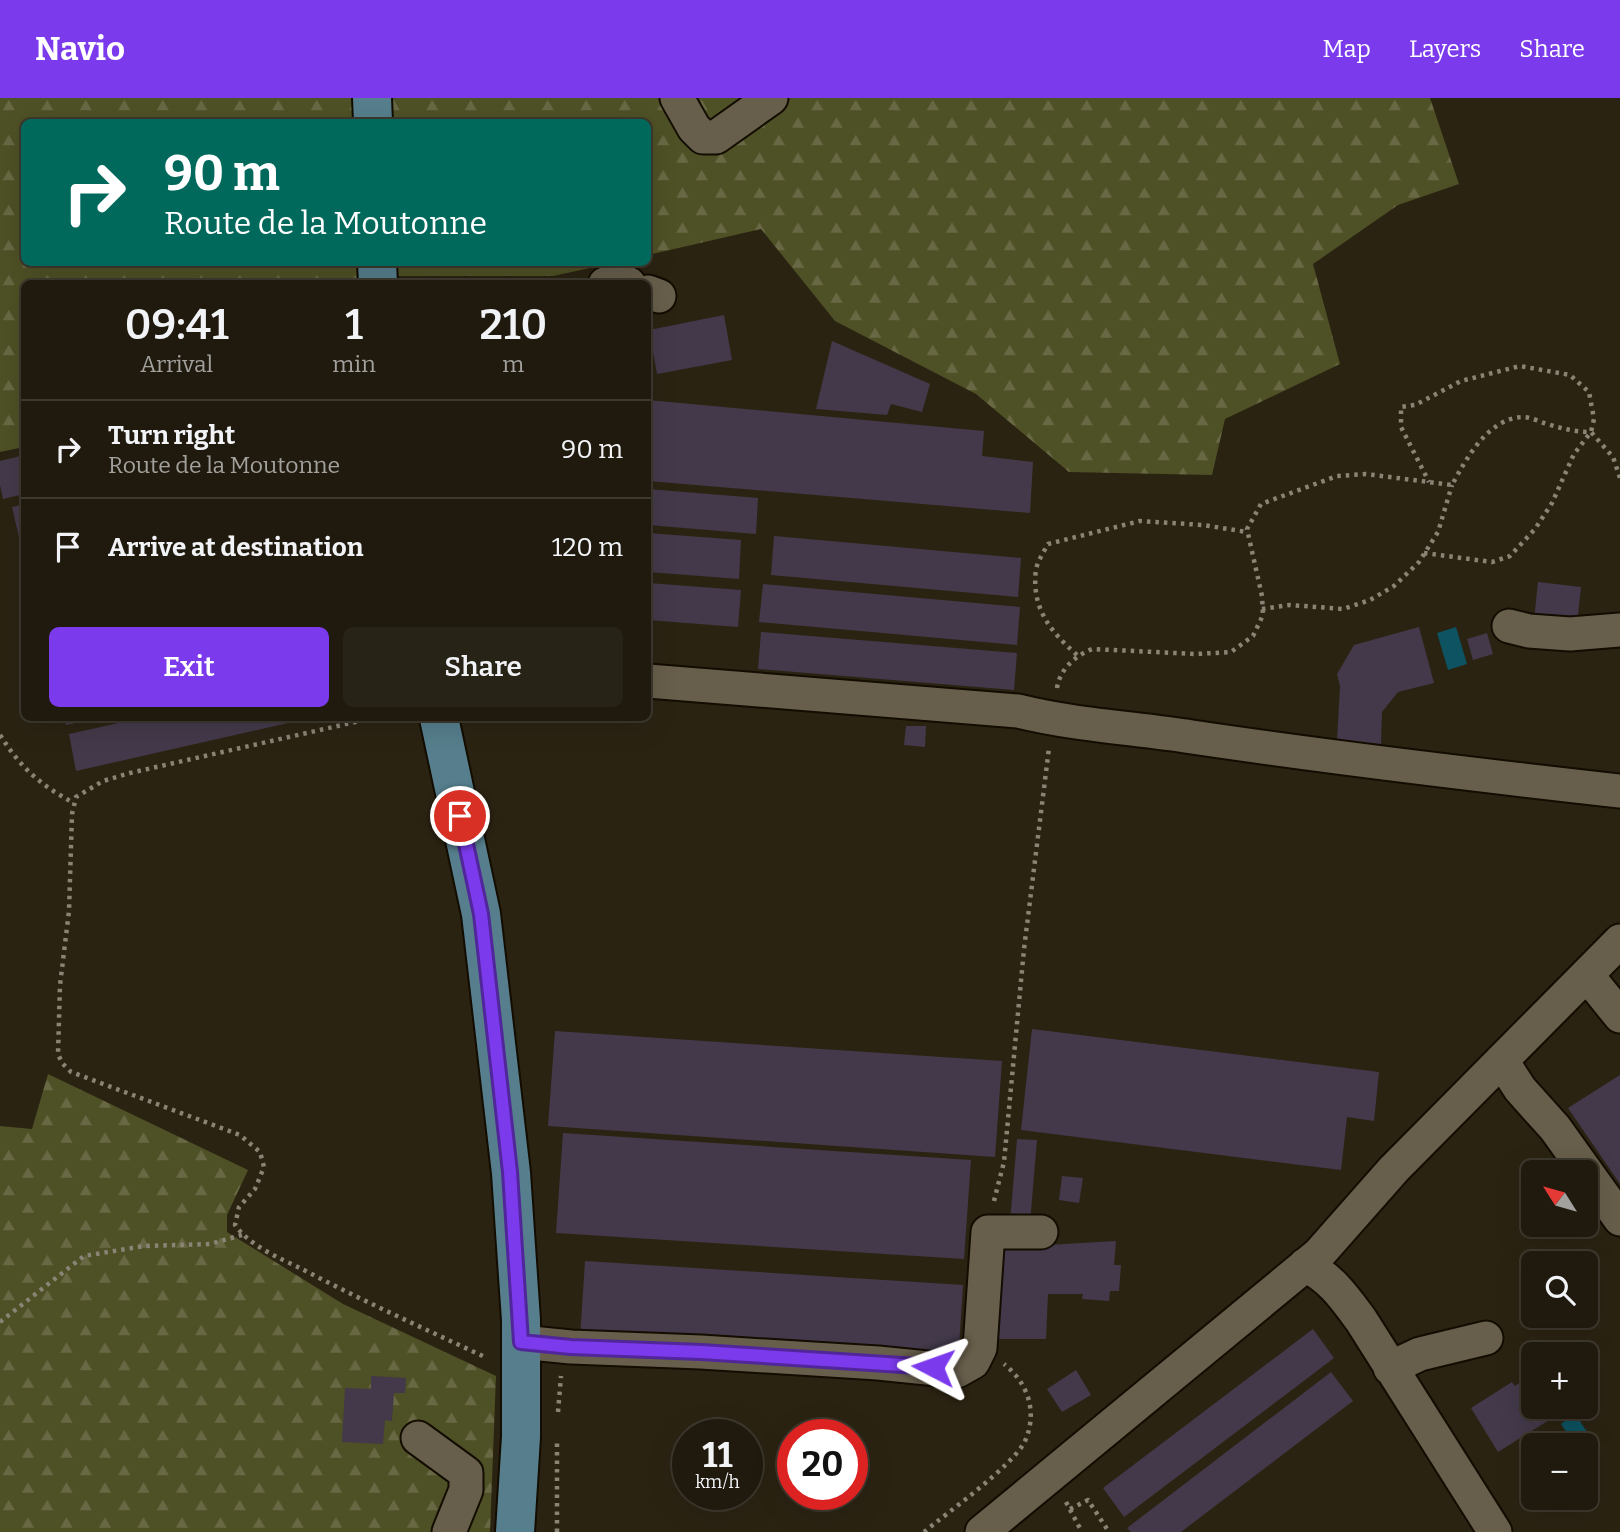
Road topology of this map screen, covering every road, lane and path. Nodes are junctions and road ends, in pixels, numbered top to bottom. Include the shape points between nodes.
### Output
1 (372, 98) edge
2 (677, 98) edge
3 (771, 98) edge
4 (373, 119) edge
5 (1591, 432) junction
6 (1620, 478) edge
7 (1429, 483) junction
8 (1452, 485) junction
9 (1247, 532) junction
10 (1424, 553) junction
11 (1262, 609) junction
12 (1509, 626) dead end
13 (1620, 629) edge
14 (1077, 655) junction
15 (651, 681) edge
16 (1053, 719) junction
17 (360, 721) edge
18 (440, 721) edge
19 (0, 736) edge
20 (1620, 791) edge
21 (74, 803) junction
22 (1620, 941) edge
23 (1587, 975) junction
24 (1620, 1016) edge
25 (1502, 1061) junction
26 (1620, 1219) edge
27 (988, 1232) junction
28 (1041, 1232) dead end
29 (242, 1235) junction
30 (1306, 1265) junction
31 (0, 1322) edge
32 (1486, 1338) dead end
33 (571, 1347) junction
34 (980, 1348) junction
35 (521, 1356) junction
36 (1390, 1368) junction
37 (558, 1417) dead end
38 (418, 1438) dead end
39 (557, 1440) dead end
40 (1070, 1509) dead end
41 (449, 1532) edge
42 (515, 1532) edge
43 (557, 1532) edge
44 (924, 1532) edge
45 (982, 1532) edge
46 (1108, 1532) edge
47 (1494, 1532) edge

1 - 4 main road
2 - 3 lane via 703,138 716,137
5 - 6 path via 1613,457
5 - 7 path via 1594,419 1589,392 1570,375 1520,366 1461,381 1415,405 1401,407 1401,427
5 - 8 path via 1574,432 1524,416 1504,422 1486,435
5 - 10 path via 1574,454 1552,503 1510,556 1492,562
7 - 8 path
7 - 9 path via 1366,474 1337,476 1261,505
8 - 10 path via 1438,532
9 - 11 path
9 - 14 path via 1140,521 1048,544 1036,568 1038,607 1055,636
10 - 11 path via 1395,586 1370,600 1343,609 1290,605
11 - 14 path via 1253,636 1231,652 1092,649
12 - 13 lane via 1570,634
14 - 16 path via 1059,678
15 - 16 lane via 1018,710
16 - 20 lane
16 - 27 path via 1024,949 1004,1162
17 - 21 path via 130,773 103,781 75,797
18 - 35 main road via 481,914 510,1172
19 - 21 path via 17,762 51,791
21 - 29 path via 58,1054 71,1072 240,1135 260,1152 264,1167 255,1189 239,1207 235,1225
22 - 23 lane
23 - 24 lane
23 - 25 lane
25 - 26 lane
25 - 30 lane
27 - 28 lane
27 - 34 lane
29 - 31 path via 210,1244 144,1246 84,1256
29 - 35 path via 348,1294 493,1361
30 - 36 lane via 1339,1290
30 - 45 lane
32 - 36 lane via 1420,1354
33 - 34 lane via 957,1371 973,1362
33 - 35 lane
33 - 37 path via 559,1381
34 - 44 path via 1018,1375 1029,1396 1030,1424 1024,1444
35 - 42 main road via 522,1437
36 - 47 lane
38 - 41 lane via 466,1474 466,1490
39 - 43 path
40 - 46 path via 1088,1500

